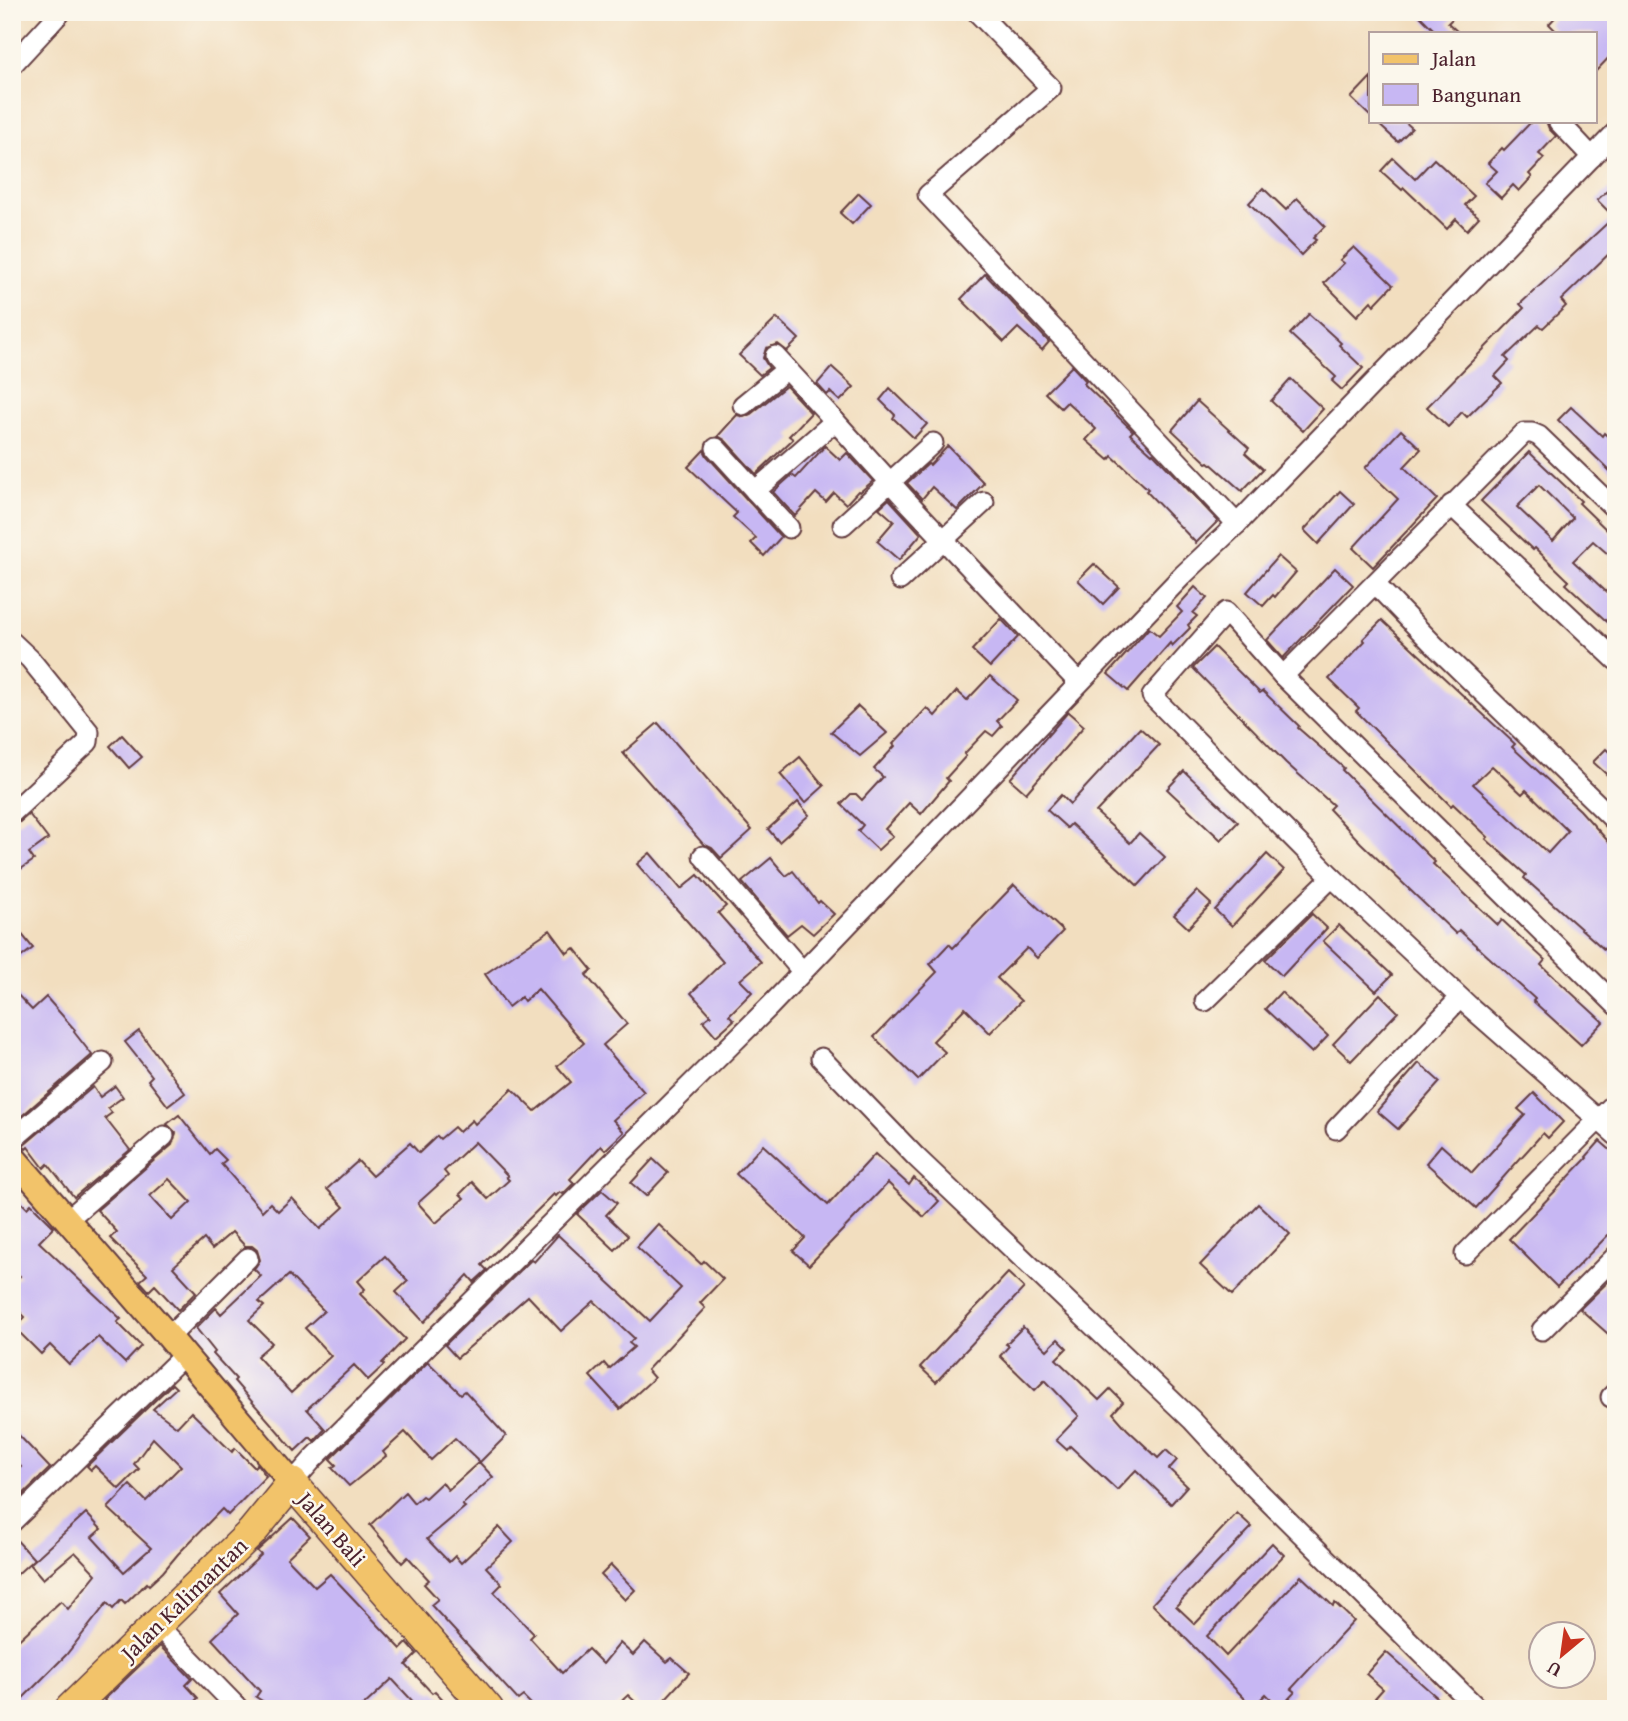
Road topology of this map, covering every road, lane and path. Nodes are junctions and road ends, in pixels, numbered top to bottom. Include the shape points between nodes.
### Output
1 (61, 12) edge
2 (977, 12) edge
3 (12, 65) edge
4 (1559, 122) edge
5 (1616, 132) edge
6 (1591, 157) junction
7 (743, 405) dead end
8 (835, 421) junction
9 (933, 443) dead end
10 (716, 448) dead end
11 (890, 483) junction
12 (755, 491) junction
13 (984, 502) dead end
14 (1451, 505) junction
15 (1616, 510) edge
16 (1237, 524) junction
17 (843, 525) dead end
18 (789, 528) dead end
19 (943, 540) junction
20 (900, 580) dead end
21 (1375, 584) junction
22 (12, 642) edge
23 (1616, 660) edge
24 (1283, 676) junction
25 (1079, 683) junction
26 (12, 813) edge
27 (1616, 822) edge
28 (703, 856) dead end
29 (1332, 877) junction
30 (802, 971) junction
31 (1460, 998) junction
32 (1205, 1001) dead end
33 (1616, 1005) edge
34 (821, 1058) dead end
35 (103, 1062) dead end
36 (1616, 1102) edge
37 (1599, 1121) junction
38 (1336, 1129) dead end
39 (1616, 1135) edge
40 (164, 1136) dead end
41 (12, 1140) edge
42 (12, 1156) edge
43 (67, 1220) junction
44 (1465, 1255) dead end
45 (1616, 1256) edge
46 (248, 1258) dead end
47 (1542, 1330) dead end
48 (177, 1347) junction
49 (292, 1483) junction
50 (12, 1522) edge
51 (157, 1625) junction
52 (70, 1709) edge
53 (236, 1709) edge
54 (488, 1709) edge
55 (1478, 1709) edge

1 - 3 street
2 - 16 street via 1051,88 928,195
4 - 6 street
5 - 6 street
6 - 16 street
7 - 8 street via 781,363
8 - 11 street
8 - 12 street
9 - 11 street
10 - 12 street
11 - 17 street
11 - 19 street
12 - 18 street
13 - 19 street
14 - 15 street via 1517,438 1532,433
14 - 21 street
14 - 23 street
16 - 25 street
19 - 20 street
19 - 25 street
21 - 24 street
21 - 27 street
22 - 26 street via 89,737
24 - 29 street via 1226,612 1152,696
24 - 33 street
25 - 30 street
28 - 30 street
29 - 31 street
29 - 32 street
30 - 49 street
31 - 37 street
31 - 38 street
34 - 55 street via 916,1157 1192,1420
35 - 41 street
36 - 37 street
37 - 39 street
37 - 44 street
40 - 43 street
42 - 43 main road, Jalan Bali
43 - 48 main road, Jalan Bali
45 - 47 street
46 - 48 street
48 - 49 main road, Jalan Bali
48 - 50 street
49 - 51 highway, Jalan Kalimantan via 252,1532
49 - 54 highway, Jalan Bali
51 - 52 highway, Jalan Kalimantan
51 - 53 street

